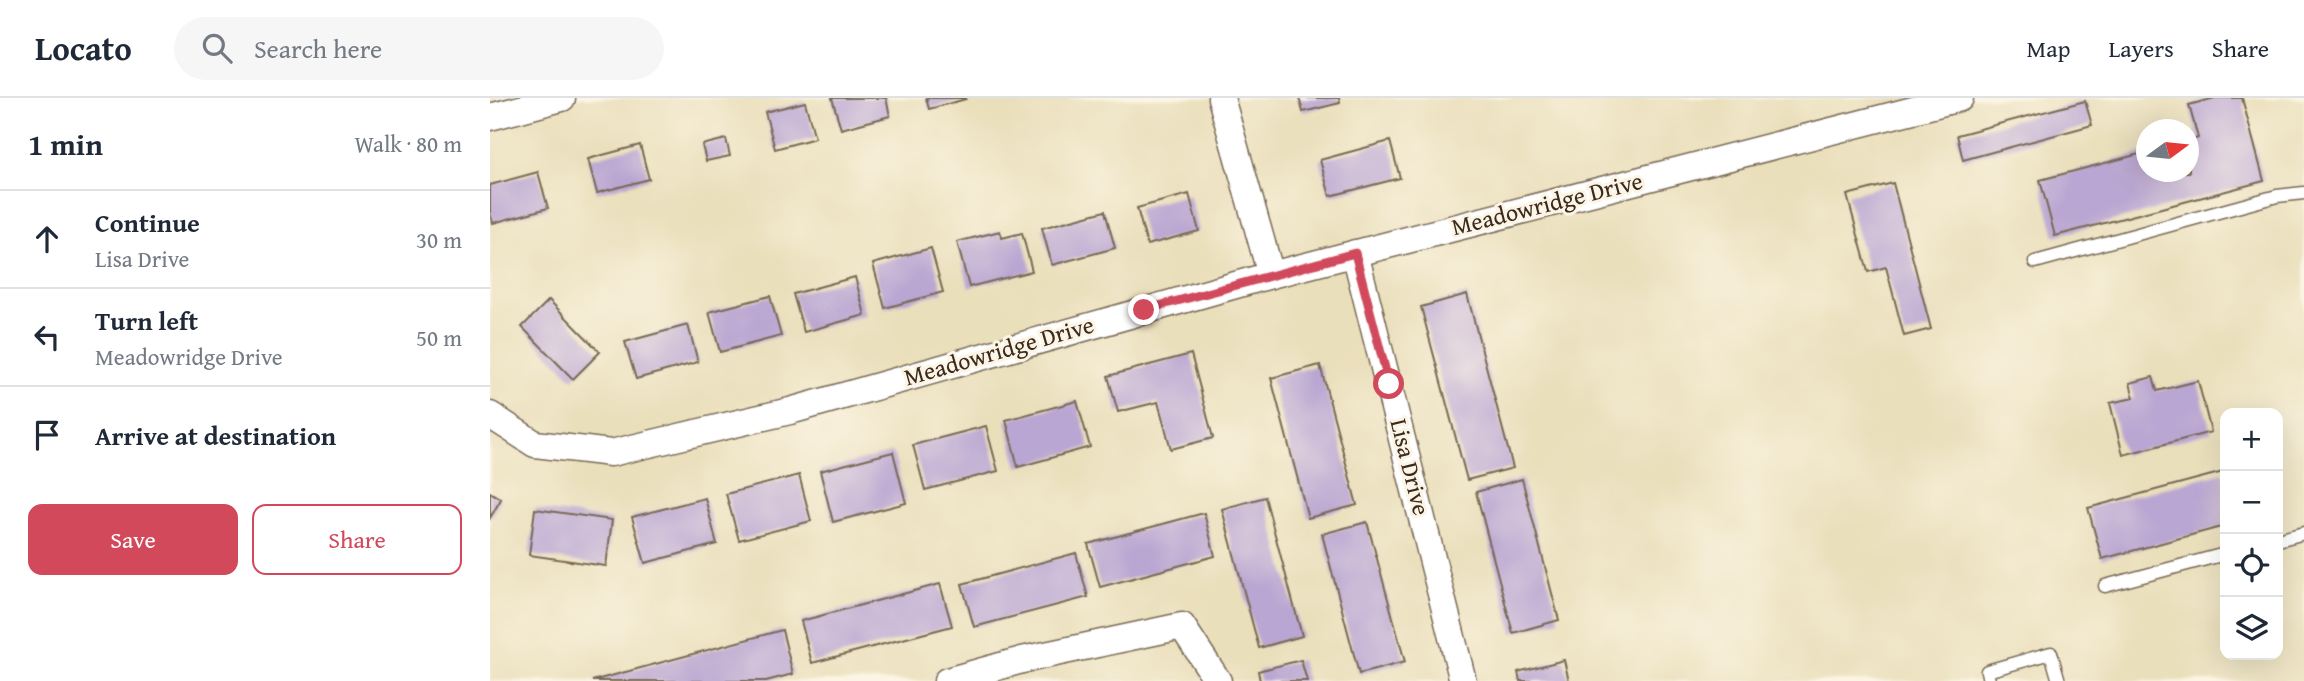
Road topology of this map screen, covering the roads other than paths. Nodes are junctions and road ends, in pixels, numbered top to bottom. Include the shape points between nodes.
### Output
1 (562, 98) edge
2 (1221, 98) edge
3 (1960, 98) edge
4 (490, 117) edge
5 (2304, 193) edge
6 (1355, 253) junction
7 (2035, 262) dead end
8 (1271, 275) junction
9 (490, 415) edge
10 (2304, 533) edge
11 (2283, 539) edge
12 (2220, 555) edge
13 (2105, 586) dead end
14 (947, 681) edge
15 (1218, 681) edge
16 (1463, 681) edge
17 (1989, 681) edge
18 (2059, 681) edge

1 - 4 street
2 - 8 street
3 - 6 street, Meadowridge Drive
5 - 7 lane via 2277,196
6 - 8 street, Meadowridge Drive
6 - 16 street, Lisa Drive
8 - 9 street, Meadowridge Drive via 790,411 611,453 535,444
10 - 11 lane
12 - 13 lane
14 - 15 street via 1182,626
17 - 18 lane via 1987,671 2051,653

